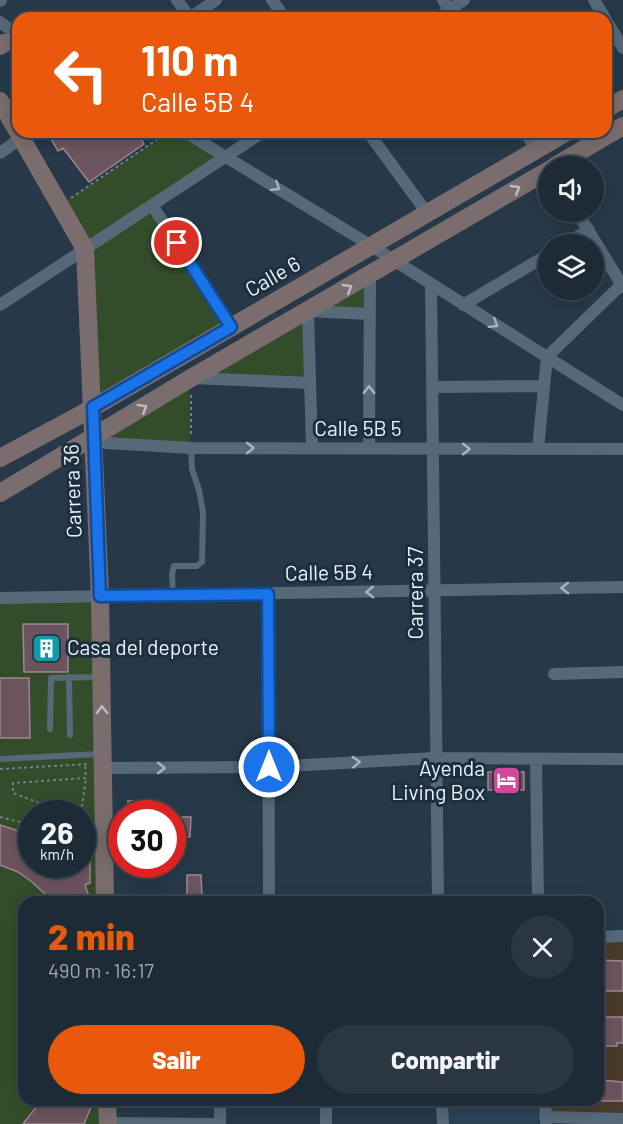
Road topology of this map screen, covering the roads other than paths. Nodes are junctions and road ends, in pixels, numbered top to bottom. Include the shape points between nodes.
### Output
1 (216, 0) edge
2 (464, 0) edge
3 (448, 9) edge
4 (199, 12) edge
5 (612, 30) edge
6 (623, 48) edge
7 (0, 101) edge
8 (12, 122) edge
9 (21, 138) joint
10 (195, 138) edge
11 (254, 138) edge
12 (372, 138) edge
13 (529, 138) edge
14 (556, 138) edge
15 (586, 138) edge
16 (603, 138) edge
17 (536, 149) junction
18 (580, 152) junction
19 (0, 153) edge
20 (226, 156) junction
21 (573, 156) edge
22 (538, 176) edge
23 (152, 205) junction
24 (427, 213) junction
25 (584, 222) edge
26 (589, 230) junction
27 (582, 234) edge
28 (370, 246) junction
29 (85, 249) junction
30 (394, 261) junction
31 (538, 261) edge
32 (370, 275) junction
33 (431, 285) junction
34 (622, 285) edge
35 (0, 305) edge
36 (463, 305) junction
37 (308, 311) junction
38 (369, 314) junction
39 (231, 327) junction
40 (547, 357) junction
41 (191, 382) junction
42 (310, 383) junction
43 (543, 386) junction
44 (433, 387) junction
45 (623, 405) edge
46 (93, 407) junction
47 (93, 438) junction
48 (191, 448) junction
49 (312, 448) junction
50 (369, 448) junction
51 (434, 448) junction
52 (538, 449) junction
53 (623, 449) edge
54 (1, 456) edge
55 (0, 493) edge
56 (623, 587) edge
57 (435, 591) junction
58 (268, 594) junction
59 (174, 595) junction
60 (100, 596) junction
61 (0, 598) edge
62 (623, 672) edge
63 (554, 674) dead end
64 (69, 676) junction
65 (101, 677) junction
66 (50, 729) dead end
67 (70, 735) dead end
68 (0, 759) edge
69 (435, 759) junction
70 (536, 759) junction
71 (623, 759) edge
72 (96, 763) junction
73 (269, 767) junction
74 (105, 896) edge
75 (269, 896) edge
76 (438, 896) edge
77 (538, 896) edge
78 (623, 936) edge
79 (604, 937) edge
80 (107, 1106) edge
81 (220, 1106) edge
82 (326, 1106) edge
83 (442, 1106) edge
84 (623, 1119) edge
85 (545, 1120) edge
86 (108, 1123) edge
87 (220, 1124) edge
88 (326, 1124) edge
89 (442, 1124) edge

1 - 4 street
2 - 3 street
5 - 6 street
7 - 8 main road, Carrera 36
9 - 19 street
9 - 29 main road, Carrera 36
10 - 20 street
11 - 20 street
12 - 24 street
13 - 17 street
14 - 17 main road, Calle 6
15 - 18 main road
16 - 18 main road
17 - 24 main road, Calle 6
18 - 21 main road
20 - 23 street
20 -> 28 street
30 -> 22 main road
23 - 29 street
23 - 39 street
24 - 28 main road, Calle 6
25 - 26 street
26 - 27 street
26 - 34 street
28 - 30 street
28 - 39 main road, Calle 6
29 - 35 street
29 - 46 main road, Carrera 36
30 - 32 main road
30 - 33 street
31 - 36 street
37 -> 32 main road
32 - 38 street
33 - 36 street
33 - 44 street, Carrera 37
34 - 40 street
36 -> 40 street
37 - 38 street
37 - 41 main road
37 - 42 street
50 -> 38 street
39 - 46 main road, Calle 6
40 - 43 street
40 - 45 street
41 - 42 street
47 -> 41 main road
42 - 49 street
43 - 44 street
43 - 52 street
44 - 51 street, Carrera 37
46 - 47 main road, Carrera 36
46 - 54 main road, Calle 6
47 - 48 street, Calle 5B 5 via 106,443
47 - 55 main road
47 - 60 main road, Carrera 36
48 -> 49 street, Calle 5B 5
48 - 59 lane via 203,512 202,562 198,566 174,566
49 - 50 street, Calle 5B 5
50 - 51 street, Calle 5B 5
51 -> 52 street, Calle 5B 5
51 - 57 street, Carrera 37
52 - 53 street, Calle 5B 5
56 -> 57 street, Calle 5B 4
57 -> 58 street, Calle 5B 4
57 - 69 street, Carrera 37
58 - 59 street, Calle 5B 4
58 - 73 street
59 - 60 street, Calle 5B 4
60 - 61 street, Calle 5B 4
60 - 65 main road, Carrera 36
62 - 63 street
64 - 65 lane
64 - 66 lane via 53,677 50,681
64 - 67 lane
72 -> 65 main road, Carrera 36
68 - 72 lane
69 - 70 street
73 -> 69 street
69 - 76 street, Carrera 37
70 - 71 street
70 - 77 street
72 -> 73 street
72 - 74 main road, Carrera 36
73 - 75 street
78 - 79 street
80 - 86 main road
81 - 87 street
82 - 88 street
83 - 89 street
84 - 85 street
86 - 87 street

